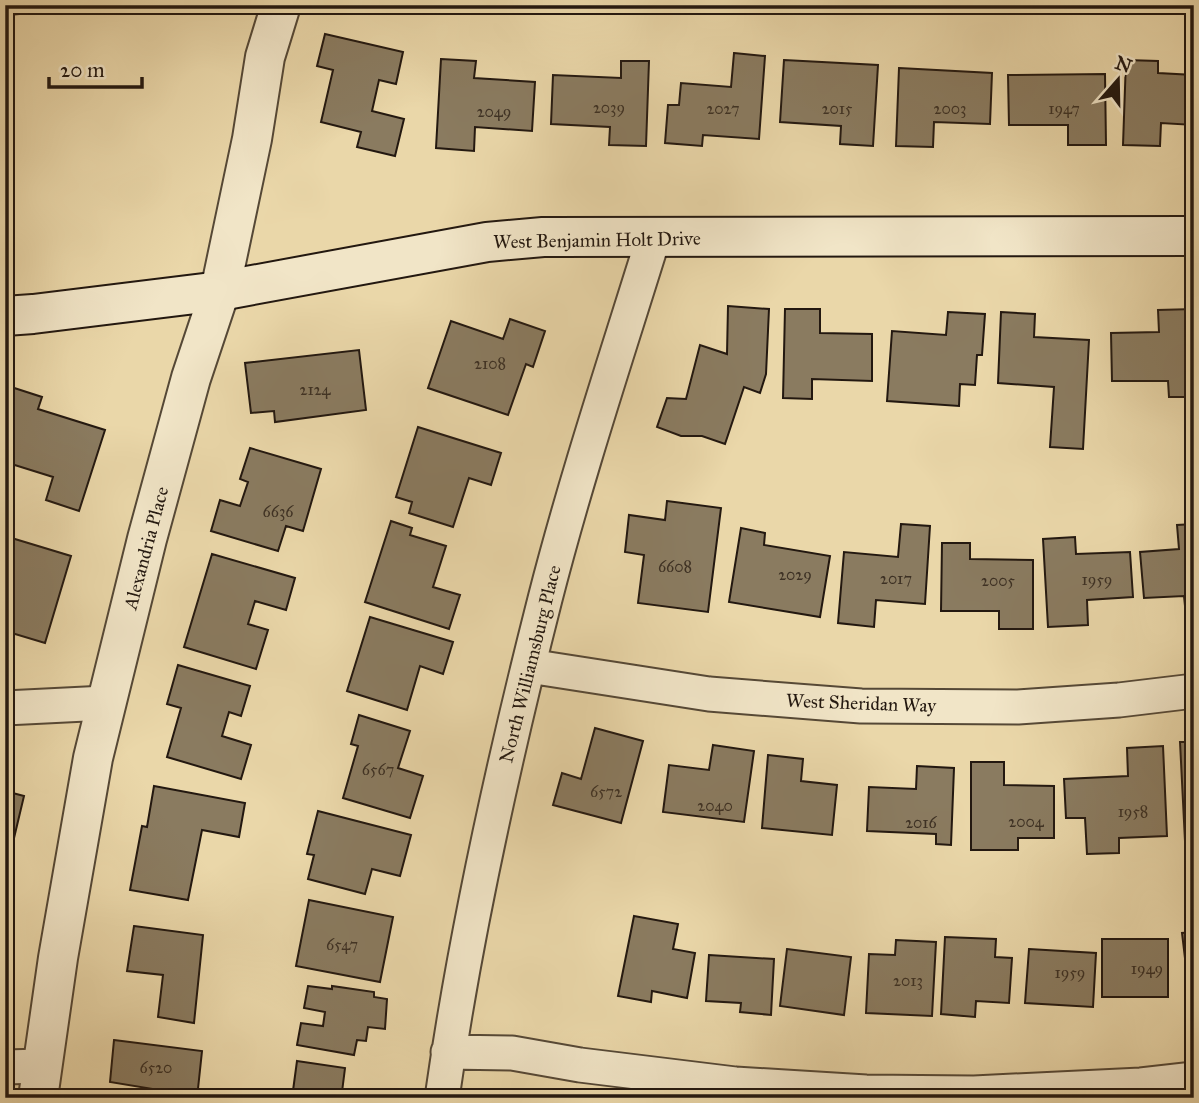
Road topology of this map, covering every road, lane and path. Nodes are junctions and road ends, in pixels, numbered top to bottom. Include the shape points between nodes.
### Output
1 (281, 5) edge
2 (1194, 236) edge
3 (653, 239) junction
4 (220, 291) junction
5 (5, 316) edge
6 (529, 666) junction
7 (1194, 691) edge
8 (106, 703) junction
9 (5, 708) edge
10 (448, 1052) junction
11 (28, 1077) edge
12 (1194, 1079) edge
13 (442, 1098) edge

1 - 4 main road, Alexandria Place via 265,57
2 - 3 main road, West Benjamin Holt Drive
3 - 4 main road, West Benjamin Holt Drive via 543,237 487,242
3 - 6 street, North Williamsburg Place
4 - 5 main road, West Benjamin Holt Drive
4 - 8 main road, Alexandria Place via 184,405
6 - 7 street, West Sheridan Way via 709,694 861,706 1017,707
6 - 10 street, North Williamsburg Place via 473,907
8 - 9 street
8 - 11 main road, Alexandria Place via 58,958
10 - 12 street via 512,1053 735,1084 866,1092 974,1093
10 - 13 street, North Williamsburg Place

